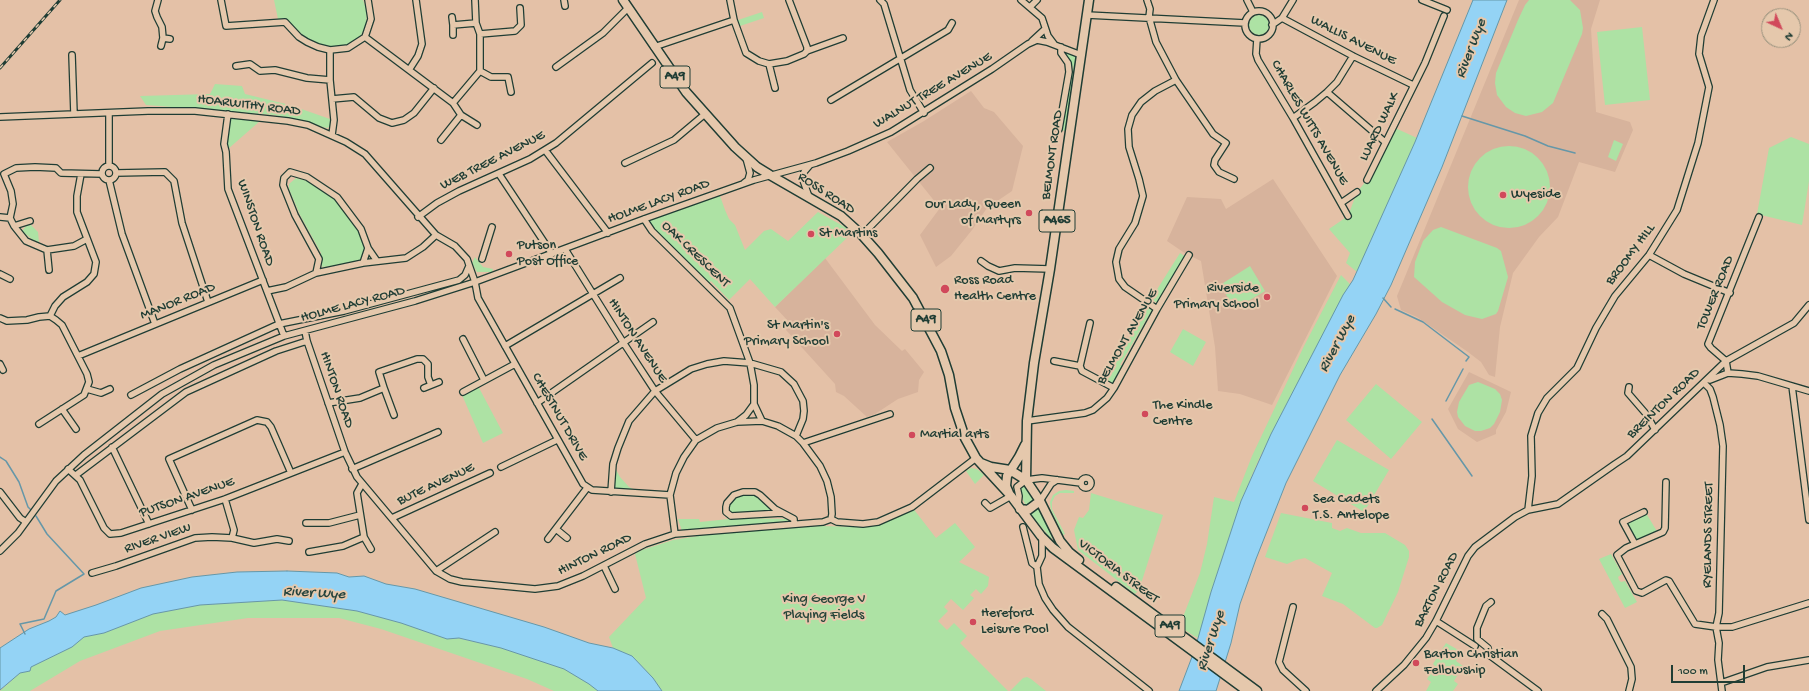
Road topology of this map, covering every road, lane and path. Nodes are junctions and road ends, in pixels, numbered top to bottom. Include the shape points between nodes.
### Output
1 (158, 0) edge
2 (221, 0) edge
3 (368, 0) edge
4 (416, 0) edge
5 (475, 0) edge
6 (623, 0) edge
7 (730, 0) edge
8 (789, 0) edge
9 (880, 0) edge
10 (1021, 0) edge
11 (1037, 0) edge
12 (1089, 0) edge
13 (1148, 0) edge
14 (1247, 0) edge
15 (1292, 0) edge
16 (1422, 0) edge
17 (1714, 0) edge
18 (1030, 7) junction
19 (520, 8) dead end
20 (628, 8) junction
21 (1446, 10) dead end
22 (1253, 12) junction
23 (1087, 15) junction
24 (1444, 16) dead end
25 (452, 17) dead end
26 (1149, 18) junction
27 (1282, 18) junction
28 (734, 20) junction
29 (476, 23) junction
30 (952, 23) dead end
31 (1245, 23) junction
32 (453, 25) junction
33 (1272, 25) junction
34 (1045, 29) junction
35 (480, 34) junction
36 (454, 35) dead end
37 (163, 38) junction
38 (365, 38) junction
39 (843, 38) dead end
40 (170, 39) dead end
41 (1257, 39) junction
42 (1028, 44) junction
43 (1054, 44) junction
44 (161, 46) dead end
45 (654, 47) junction
46 (1061, 47) junction
47 (330, 50) junction
48 (806, 51) junction
49 (72, 55) dead end
50 (1081, 55) junction
51 (1353, 56) junction
52 (901, 59) junction
53 (652, 63) dead end
54 (770, 64) junction
55 (236, 66) dead end
56 (556, 67) dead end
57 (409, 70) junction
58 (480, 71) junction
59 (330, 80) junction
60 (1176, 80) junction
61 (1414, 85) junction
62 (434, 88) junction
63 (775, 88) dead end
64 (511, 92) dead end
65 (1327, 92) junction
66 (332, 99) junction
67 (831, 100) dead end
68 (453, 103) junction
69 (109, 113) junction
70 (924, 113) junction
71 (74, 114) junction
72 (228, 114) junction
73 (705, 114) junction
74 (461, 115) junction
75 (0, 117) edge
76 (1293, 118) junction
77 (477, 125) dead end
78 (1059, 129) dead end
79 (332, 135) junction
80 (441, 140) dead end
81 (1385, 142) junction
82 (545, 150) junction
83 (746, 157) junction
84 (625, 163) dead end
85 (810, 164) junction
86 (109, 166) junction
87 (930, 168) dead end
88 (116, 173) junction
89 (81, 174) junction
90 (102, 174) junction
91 (499, 174) junction
92 (770, 175) junction
93 (1234, 179) dead end
94 (109, 180) junction
95 (1367, 180) dead end
96 (742, 184) junction
97 (1356, 192) dead end
98 (809, 197) junction
99 (1341, 203) junction
100 (1348, 216) dead end
101 (0, 217) edge
102 (418, 217) junction
103 (1759, 217) dead end
104 (10, 218) junction
105 (644, 219) junction
106 (30, 221) dead end
107 (14, 226) junction
108 (489, 229) dead end
109 (608, 233) junction
110 (436, 235) junction
111 (862, 235) junction
112 (87, 239) junction
113 (368, 248) junction
114 (565, 249) junction
115 (47, 250) junction
116 (552, 254) junction
117 (1190, 255) dead end
118 (1649, 256) junction
119 (482, 259) dead end
120 (377, 261) junction
121 (981, 261) dead end
122 (364, 262) junction
123 (470, 266) junction
124 (49, 270) dead end
125 (1050, 270) junction
126 (316, 273) junction
127 (0, 274) edge
128 (620, 278) dead end
129 (10, 279) dead end
130 (263, 280) junction
131 (475, 282) junction
132 (267, 291) junction
133 (1730, 293) junction
134 (592, 294) junction
135 (208, 302) junction
136 (1809, 304) edge
137 (1157, 309) junction
138 (50, 316) junction
139 (0, 318) edge
140 (653, 322) dead end
141 (1090, 323) dead end
142 (155, 324) junction
143 (279, 324) junction
144 (305, 331) junction
145 (284, 336) junction
146 (463, 339) dead end
147 (306, 340) junction
148 (623, 342) junction
149 (505, 346) junction
150 (78, 356) junction
151 (1054, 361) dead end
152 (1726, 361) junction
153 (750, 363) junction
154 (515, 364) junction
155 (1080, 366) junction
156 (1728, 373) junction
157 (484, 380) junction
158 (439, 382) dead end
159 (1704, 383) junction
160 (431, 385) junction
161 (1792, 386) junction
162 (1628, 387) dead end
163 (384, 388) junction
164 (424, 388) dead end
165 (1114, 388) junction
166 (87, 389) junction
167 (110, 389) dead end
168 (1809, 390) edge
169 (655, 391) junction
170 (462, 392) dead end
171 (131, 395) dead end
172 (328, 402) junction
173 (538, 403) junction
174 (754, 404) junction
175 (62, 409) junction
176 (890, 414) dead end
177 (394, 415) dead end
178 (762, 421) junction
179 (1027, 421) junction
180 (737, 422) junction
181 (39, 424) dead end
182 (76, 429) dead end
183 (1655, 430) junction
184 (438, 432) dead end
185 (796, 436) junction
186 (557, 440) junction
187 (696, 440) junction
188 (1026, 442) junction
189 (803, 443) junction
190 (112, 447) junction
191 (345, 452) junction
192 (977, 460) junction
193 (501, 467) dead end
194 (68, 469) junction
195 (352, 469) junction
196 (1010, 470) junction
197 (291, 473) junction
198 (490, 473) dead end
199 (76, 475) junction
200 (1026, 480) junction
201 (1057, 480) junction
202 (1666, 482) dead end
203 (1081, 483) dead end
204 (362, 484) junction
205 (587, 488) junction
206 (0, 492) edge
207 (611, 492) junction
208 (670, 495) junction
209 (1011, 496) junction
210 (225, 499) junction
211 (1040, 501) junction
212 (984, 504) dead end
213 (1019, 507) junction
214 (192, 510) junction
215 (1528, 510) junction
216 (1644, 512) dead end
217 (782, 513) junction
218 (360, 515) junction
219 (392, 518) junction
220 (831, 519) junction
221 (1809, 520) edge
222 (26, 522) junction
223 (306, 523) dead end
224 (149, 524) junction
225 (794, 524) junction
226 (1023, 527) dead end
227 (556, 529) junction
228 (1054, 531) junction
229 (495, 532) dead end
230 (675, 534) junction
231 (1042, 536) junction
232 (364, 537) junction
233 (232, 538) junction
234 (567, 538) dead end
235 (548, 539) dead end
236 (289, 541) dead end
237 (1635, 544) junction
238 (1051, 546) junction
239 (371, 549) dead end
240 (0, 551) edge
241 (309, 552) dead end
242 (1042, 556) junction
243 (1080, 564) junction
244 (604, 566) junction
245 (1037, 567) junction
246 (436, 571) junction
247 (92, 573) dead end
248 (615, 589) dead end
249 (1491, 602) dead end
250 (1809, 603) edge
251 (1293, 607) dead end
252 (1602, 614) dead end
253 (1436, 621) junction
254 (1716, 627) junction
255 (1475, 646) dead end
256 (1809, 660) edge
257 (1721, 683) junction
258 (1142, 689) edge
259 (1149, 691) edge
260 (1247, 691) edge
261 (1257, 691) edge
262 (1306, 691) edge
263 (1376, 691) edge
264 (1538, 691) edge
265 (1629, 691) edge
266 (1722, 691) edge

1 - 37 street via 155,11 162,27
2 - 47 street via 226,26 285,22 307,42
3 - 38 street via 371,19
4 - 57 street via 422,44
5 - 29 street
6 - 20 highway, ROSS ROAD / A49
7 - 28 street
8 - 48 street via 807,47
9 - 52 street via 884,4
10 - 18 street
11 - 18 street
12 - 23 highway, BELMONT ROAD / A465
13 - 26 street
14 - 22 street
15 - 27 street
16 - 21 street
17 - 118 street, BROOMY HILL via 1701,36 1698,54 1709,87 1698,143 1677,210
18 - 34 street via 1042,18
19 - 35 street via 522,21 515,31
20 - 45 highway, ROSS ROAD / A49
20 - 56 street via 596,39
22 - 31 street
22 - 33 street via 1266,14 1270,17
23 - 26 street
23 - 50 highway, BELMONT ROAD / A465
24 - 61 street, LUARD WALK
25 - 32 street
26 - 31 street
26 - 60 street via 1156,42
27 - 33 street
27 - 51 street, WALLIS AVENUE
28 - 45 street
28 - 54 street via 746,53 752,58
29 - 32 street
29 - 35 street
30 - 52 street via 948,30
31 - 41 street via 1246,33
32 - 36 street
33 - 41 street via 1268,35
34 - 42 street
34 - 43 street
35 - 58 street
37 - 40 street
37 - 44 street
38 - 47 street via 348,48
38 - 57 street
39 - 48 street
41 - 76 street, CHARLES WITTS AVENUE via 1258,60
42 - 43 street, WALNUT TREE AVENUE via 1037,40
42 - 70 street, WALNUT TREE AVENUE
43 - 46 street, WALNUT TREE AVENUE
45 - 73 highway, ROSS ROAD / A49
46 - 50 street, WALNUT TREE AVENUE
46 - 78 street via 1069,72
47 - 59 street
48 - 54 street via 787,61
49 - 71 street
50 - 125 highway, BELMONT ROAD / A465
51 - 61 street, WALLIS AVENUE
51 - 65 street via 1337,82
52 - 67 street
52 - 70 street via 910,90
53 - 82 street, WEB TREE AVENUE via 566,136
54 - 63 street
55 - 59 street via 250,64 260,70 275,70 307,78
57 - 62 street
58 - 64 street via 491,77 508,77
58 - 68 street
59 - 66 street
60 - 93 street via 1213,134 1226,143 1214,165 1216,169
60 - 137 street via 1141,102 1132,115 1128,129 1129,147 1142,196 1135,223 1119,249 1116,262 1119,279 1125,287
61 - 81 street, LUARD WALK
62 - 66 street via 414,113 404,120 392,123 379,118 354,97
62 - 68 street
65 - 76 street
65 - 81 street
66 - 79 street
68 - 74 street
69 - 71 street, HOARWITHY ROAD
69 - 72 street, HOARWITHY ROAD via 195,111
69 - 86 street
70 - 85 street, WALNUT TREE AVENUE via 878,138
71 - 75 street, HOARWITHY ROAD
72 - 79 street, HOARWITHY ROAD via 308,125
72 - 130 street, WINSTON ROAD via 224,144 228,189
73 - 83 highway, ROSS ROAD / A49
73 - 84 street via 674,140
74 - 77 street
74 - 80 street
76 - 99 street, CHARLES WITTS AVENUE
79 - 102 street, HOARWITHY ROAD via 365,154
81 - 95 street, LUARD WALK
82 - 91 street, WEB TREE AVENUE
82 - 109 street
83 - 92 highway, ROSS ROAD / A49
83 - 96 street via 750,173 748,180
85 - 92 street, WALNUT TREE AVENUE
85 - 98 street via 802,180
86 - 88 street via 114,168
86 - 90 street via 104,168
87 - 111 street
88 - 94 street
88 - 135 street via 165,172 174,181 182,223
89 - 90 street
89 - 104 street via 60,173 56,168 35,167 16,168 4,174 11,191
89 - 112 street via 77,212
90 - 94 street
91 - 102 street, WEB TREE AVENUE via 459,191
91 - 116 street
92 - 96 street, HOLME LACY ROAD
92 - 98 highway, ROSS ROAD / A49
94 - 142 street via 122,234
96 - 105 street, HOLME LACY ROAD
97 - 99 street
98 - 111 highway, ROSS ROAD / A49 via 841,216
99 - 100 street, CHARLES WITTS AVENUE
101 - 104 street
102 - 110 street, HOARWITHY ROAD
103 - 133 street, TOWER ROAD
104 - 107 street
105 - 109 street, HOLME LACY ROAD
105 - 153 street, OAK CRESCENT via 652,231 730,308
106 - 107 street
107 - 115 street via 26,241
108 - 119 street
109 - 114 street, HOLME LACY ROAD
110 - 120 street via 406,258
110 - 123 street, HOARWITHY ROAD via 462,252
111 - 192 highway, ROSS ROAD / A49 via 913,298 932,332 946,365 960,425
112 - 115 street via 74,246
112 - 138 street via 96,262 94,274 87,282 64,297
113 - 120 street
113 - 122 street
113 - 126 street via 361,229 337,197 307,177 290,172 284,178 283,185 295,215 319,259
114 - 116 street, HOLME LACY ROAD
114 - 134 street, HINTON AVENUE
115 - 124 street
116 - 131 street, HOLME LACY ROAD
117 - 137 street, BELMONT AVENUE
118 - 133 street
118 - 215 street, BROOMY HILL via 1615,296 1576,368 1547,398 1538,413 1531,436 1532,476
120 - 122 street
121 - 125 street via 999,271 1015,268
122 - 126 street
123 - 131 street, HOARWITHY ROAD
123 - 143 street, HOLME LACY ROAD via 459,280 337,313
125 - 179 highway, BELMONT ROAD / A465
126 - 132 street via 286,288
127 - 129 street
128 - 134 street
130 - 132 street, WINSTON ROAD
130 - 135 street, MANOR ROAD
131 - 144 street, HOLME LACY ROAD
131 - 149 street, CHESTNUT DRIVE via 478,298
132 - 143 street, WINSTON ROAD
133 - 152 street, TOWER ROAD via 1708,344
134 - 148 street, HINTON AVENUE
134 - 149 street
135 - 142 street, MANOR ROAD
136 - 152 street, BREINTON ROAD via 1794,323
137 - 165 street, BELMONT AVENUE
138 - 139 street via 7,321
138 - 150 street via 62,325
140 - 148 street
141 - 155 street
142 - 150 street, MANOR ROAD
143 - 145 street, WINSTON ROAD
143 - 171 street, HOLME LACY ROAD via 180,369
144 - 145 street, HOLME LACY ROAD
144 - 147 street, HINTON ROAD
145 - 194 street, HOLME LACY ROAD via 214,365 177,384 140,410
146 - 157 street
147 - 172 street, HINTON ROAD
147 - 190 street via 186,392
148 - 169 street, HINTON AVENUE
148 - 173 street
149 - 154 street, CHESTNUT DRIVE
150 - 166 street via 89,382
151 - 155 street
152 - 156 street
152 - 159 street, BREINTON ROAD
153 - 169 street via 724,361 707,364 691,369
153 - 174 street
153 - 185 street via 782,372 799,391 804,411
154 - 157 street
154 - 173 street, CHESTNUT DRIVE
155 - 165 street via 1085,374
156 - 159 street
156 - 161 street via 1758,376
157 - 170 street
158 - 160 street
159 - 183 street, BREINTON ROAD
159 - 254 street, RYELANDS STREET via 1713,397 1723,446 1719,613
160 - 163 street via 428,364 423,359 417,359 379,372
160 - 164 street
161 - 168 street
161 - 221 street
162 - 183 street via 1628,393
163 - 172 street via 360,398
163 - 177 street
165 - 179 street, BELMONT AVENUE via 1101,404 1085,413
166 - 167 street via 101,392
166 - 175 street via 79,399
169 - 187 street, HINTON AVENUE
169 - 207 street via 629,422 620,441
172 - 191 street, HINTON ROAD
173 - 186 street, CHESTNUT DRIVE
174 - 178 street
174 - 180 street
175 - 181 street
175 - 182 street
176 - 189 street
178 - 180 street
178 - 185 street
179 - 188 highway, BELMONT ROAD / A465
180 - 187 street via 717,428
183 - 215 street, BREINTON ROAD via 1627,456 1558,504
184 - 195 street
185 - 189 street
186 - 193 street
186 - 205 street, CHESTNUT DRIVE
187 - 208 street via 676,473
188 - 196 highway, A465
188 - 200 highway, BELMONT ROAD / A465
189 - 220 street via 820,466 827,481 831,497
190 - 199 street
190 - 224 street
191 - 195 street, HINTON ROAD
191 - 197 street, PUTSON AVENUE
192 - 196 highway via 991,467
192 - 209 highway, ROSS ROAD
192 - 220 street, HINTON ROAD via 912,507 895,516 863,524 837,522
194 - 199 street, PUTSON AVENUE
194 - 222 street, HOLME LACY ROAD
195 - 204 street, HINTON ROAD
196 - 200 highway
196 - 209 highway, A465 via 1006,486
197 - 210 street, PUTSON AVENUE
197 - 214 street via 271,427 262,419 257,420 169,459
198 - 219 street, BUTE AVENUE
199 - 224 street, PUTSON AVENUE via 106,532 115,534
200 - 201 street
200 - 211 highway, VICTORIA STREET
200 - 213 street via 1017,487
201 - 203 street
201 - 211 street via 1051,484
202 - 237 street via 1663,532
204 - 218 street via 357,493
204 - 219 street, HINTON ROAD
205 - 207 street
205 - 227 street
206 - 222 street
207 - 208 street
208 - 230 street
209 - 212 street via 990,508
209 - 213 highway, VICTORIA STREET
210 - 214 street, PUTSON AVENUE
210 - 233 street via 234,530
211 - 213 highway via 1028,510
211 - 228 highway, VICTORIA STREET / A49
213 - 231 highway, VICTORIA STREET / A49
214 - 224 street, PUTSON AVENUE
215 - 253 street, BARTON ROAD via 1508,521 1471,552
216 - 237 street via 1623,522
217 - 217 street via 760,495 748,491 734,495 726,507 726,512 731,516
217 - 225 street via 794,518
218 - 223 street via 329,523
218 - 232 street
219 - 246 street, HINTON ROAD
220 - 225 street, HINTON ROAD
222 - 240 street, HOLME LACY ROAD
225 - 230 street, HINTON ROAD
226 - 245 street via 1032,563
227 - 234 street
227 - 235 street
228 - 238 highway
228 - 243 highway, VICTORIA STREET / A49
229 - 246 street
230 - 244 street, HINTON ROAD via 645,544
231 - 238 highway, VICTORIA STREET / A49
231 - 242 street
232 - 239 street
232 - 241 street via 343,546
233 - 236 street, RIVER VIEW via 254,543 277,539
233 - 247 street, RIVER VIEW via 195,538
237 - 254 street via 1622,550 1617,557 1636,591 1642,593 1666,580 1669,581 1695,624
238 - 242 street
238 - 243 highway, VICTORIA STREET / A49
242 - 245 street
243 - 260 highway, VICTORIA STREET / A49
243 - 261 highway, VICTORIA STREET / A49
244 - 246 street, HINTON ROAD via 558,586 535,589 462,582
244 - 248 street
245 - 258 street via 1039,584 1045,598 1058,616
249 - 264 street via 1486,606 1476,635 1488,648 1492,657
250 - 254 street via 1732,627
251 - 262 street via 1279,662 1283,670
252 - 265 street via 1631,667
253 - 255 street
253 - 263 street, BARTON ROAD via 1414,654
254 - 257 street, RYELANDS STREET
256 - 257 street via 1766,667
257 - 266 street, RYELANDS STREET
258 - 259 street

